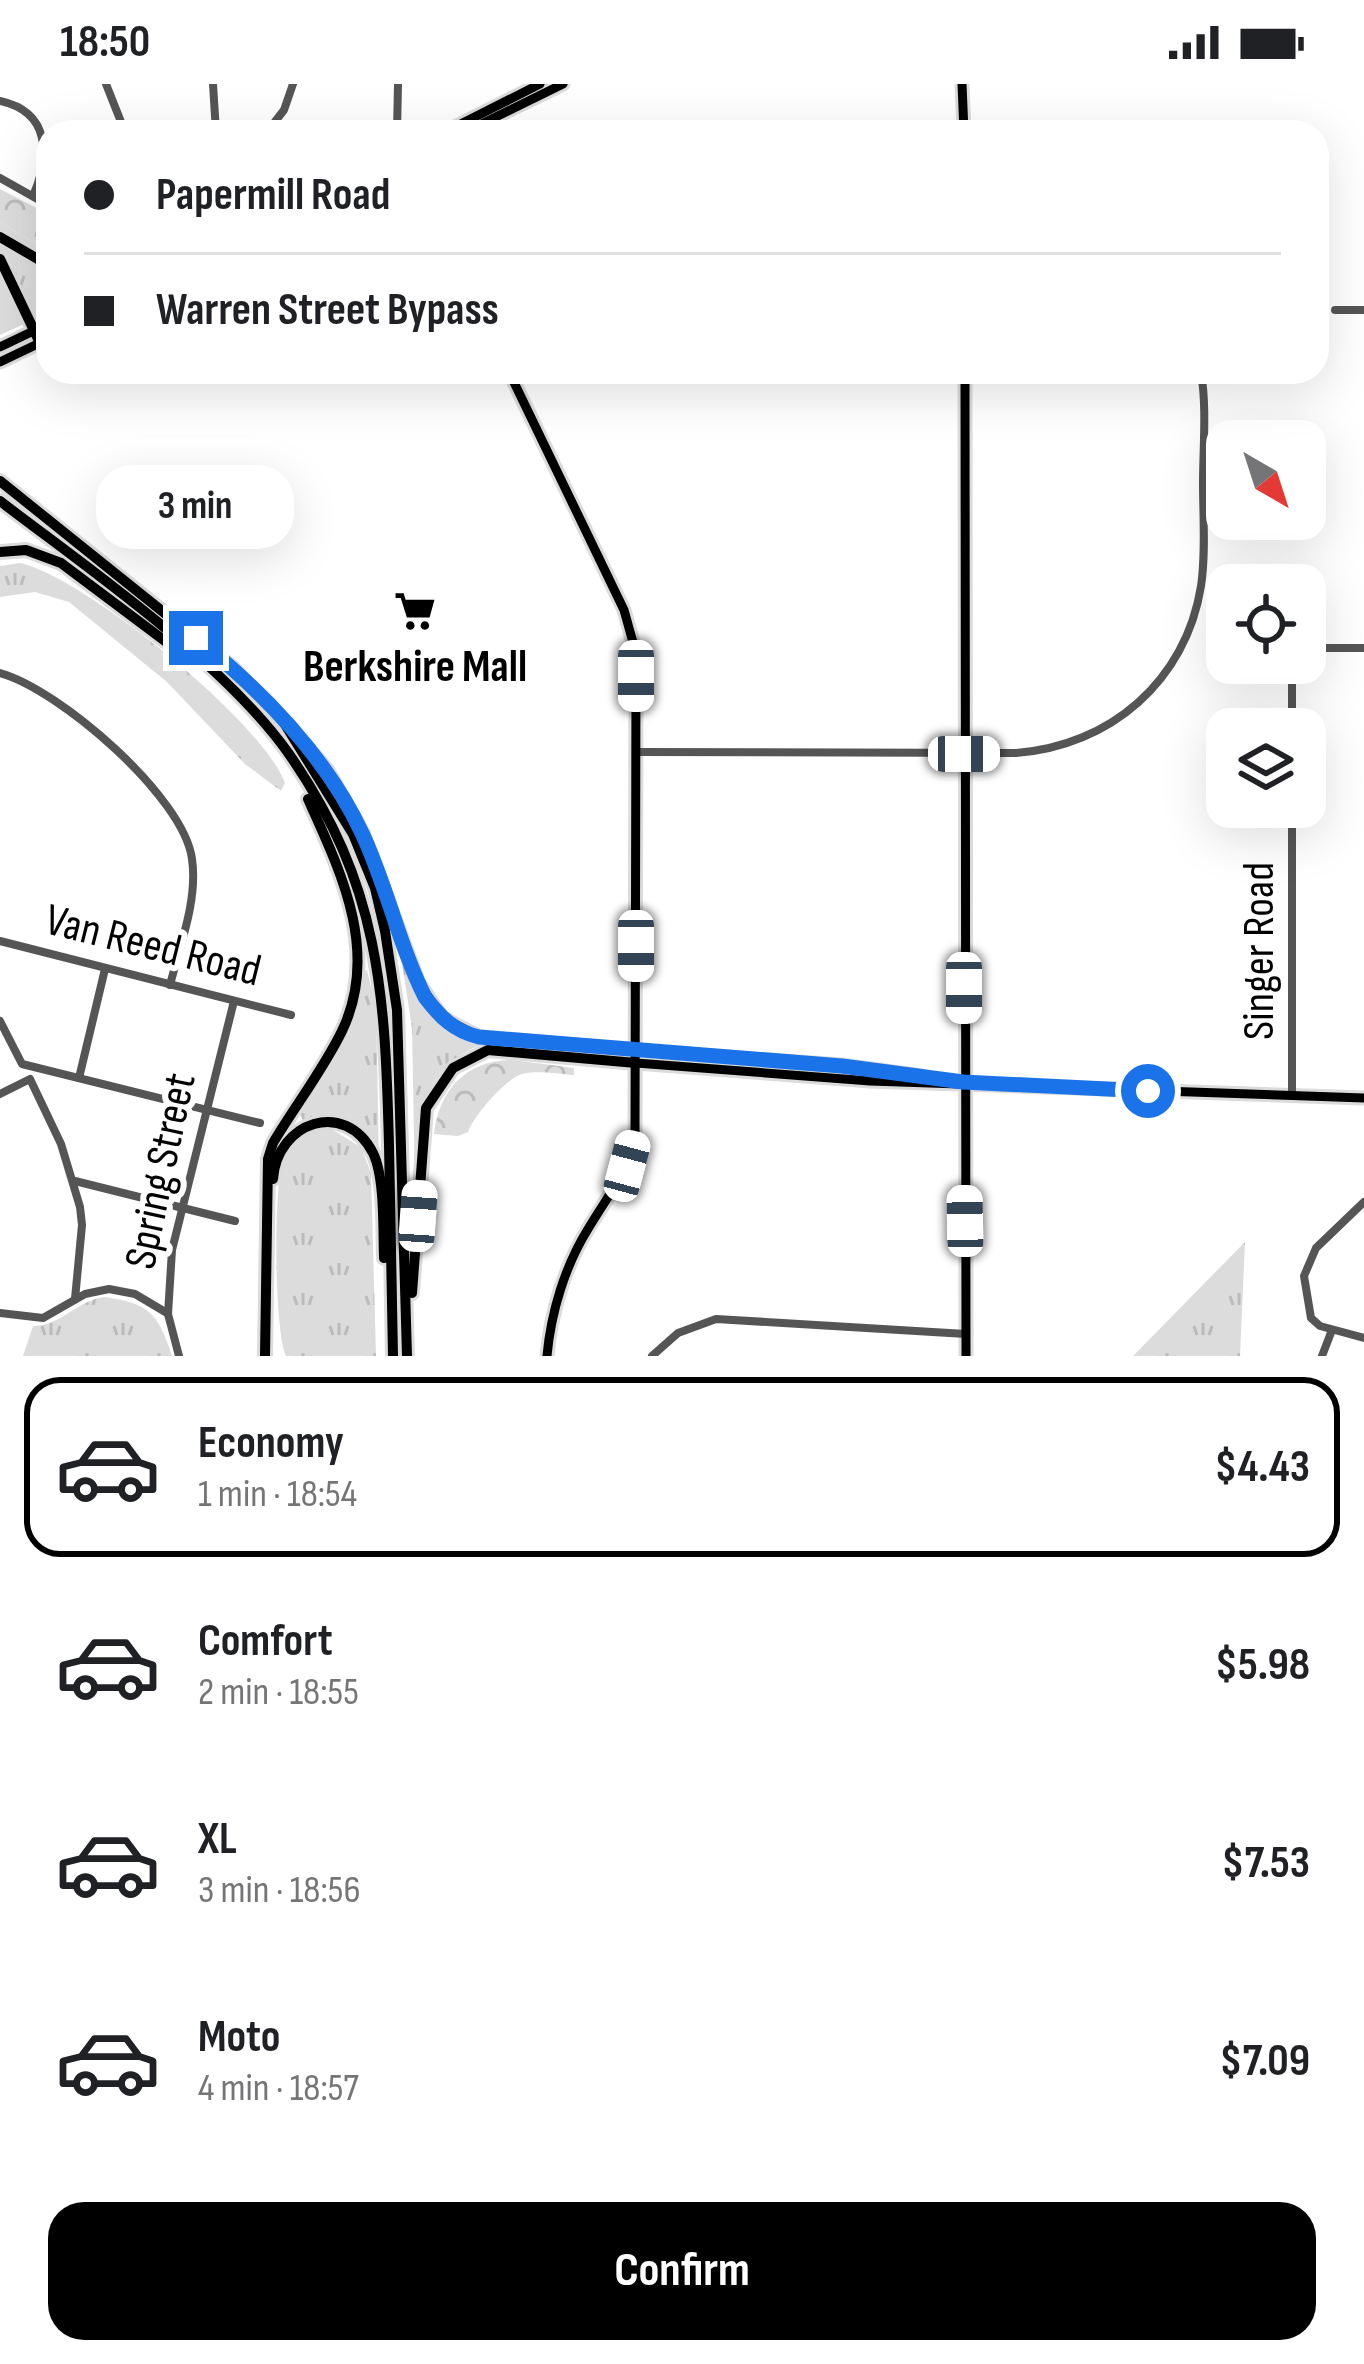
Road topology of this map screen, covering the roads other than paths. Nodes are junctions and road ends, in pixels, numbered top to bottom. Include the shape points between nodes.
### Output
1 (106, 84) edge
2 (213, 84) edge
3 (293, 84) edge
4 (398, 84) edge
5 (563, 84) edge
6 (962, 84) edge
7 (546, 86) edge
8 (0, 101) edge
9 (120, 120) edge
10 (215, 120) edge
11 (276, 120) edge
12 (397, 120) edge
13 (471, 120) edge
14 (486, 120) edge
15 (964, 120) edge
16 (36, 128) edge
17 (0, 178) edge
18 (36, 187) edge
19 (33, 196) junction
20 (36, 198) edge
21 (0, 237) edge
22 (36, 258) edge
23 (0, 260) edge
24 (0, 275) edge
25 (1335, 310) dead end
26 (1364, 310) edge
27 (36, 336) edge
28 (36, 336) edge
29 (36, 338) edge
30 (36, 339) edge
31 (0, 347) edge
32 (0, 362) edge
33 (515, 384) edge
34 (965, 384) edge
35 (1202, 384) edge
36 (0, 481) edge
37 (0, 501) edge
38 (0, 553) edge
39 (1326, 648) edge
40 (1364, 648) edge
41 (0, 673) edge
42 (230, 688) junction
43 (283, 721) junction
44 (287, 752) junction
45 (636, 752) junction
46 (964, 754) junction
47 (1292, 828) edge
48 (0, 941) edge
49 (105, 969) junction
50 (170, 985) junction
51 (234, 1001) junction
52 (291, 1015) dead end
53 (0, 1021) edge
54 (636, 1057) junction
55 (79, 1078) junction
56 (963, 1082) junction
57 (0, 1094) edge
58 (1292, 1096) junction
59 (1364, 1098) edge
60 (207, 1110) junction
61 (260, 1123) dead end
62 (75, 1181) junction
63 (1364, 1202) edge
64 (183, 1207) junction
65 (235, 1221) dead end
66 (75, 1299) junction
67 (0, 1313) edge
68 (168, 1314) junction
69 (1332, 1330) junction
70 (965, 1334) junction
71 (1364, 1338) edge
72 (269, 1353) edge
73 (179, 1356) edge
74 (392, 1356) edge
75 (408, 1356) edge
76 (547, 1356) edge
77 (652, 1356) edge
78 (966, 1356) edge
79 (1322, 1356) edge

1 - 9 street
2 - 10 street
3 - 11 street
4 - 12 street
5 - 7 main road
6 - 15 main road
7 - 13 main road
7 - 14 main road
8 - 16 street via 21,109
17 - 19 street
18 - 19 street
19 - 20 street
21 - 22 highway
23 - 27 highway
24 - 28 highway
25 - 26 street
29 - 31 main road
30 - 32 main road
33 - 45 main road via 624,610 635,657
34 - 46 main road
35 - 46 street via 1202,580 1175,658 1141,701 1084,738 1030,752
36 - 43 highway via 233,668
37 - 42 highway
38 - 42 highway via 26,550 61,563
39 - 40 street
41 - 50 street via 58,701 179,819 191,850 193,893
42 - 44 highway
43 - 54 highway via 344,799 418,982 442,1018 479,1037
43 - 75 highway via 353,834 386,931 401,1057
44 - 72 highway via 342,874 358,970 342,1030 268,1159
44 - 74 highway via 335,832 381,978
45 - 46 street
45 - 54 main road
46 - 56 main road
47 - 58 street, Singer Road
48 - 49 street, Van Reed Road
49 - 50 street, Van Reed Road
49 - 55 street
50 - 51 street, Van Reed Road
51 - 52 street, Van Reed Road
51 - 60 street, Spring Street
53 - 55 street via 22,1064
54 - 56 main road via 842,1066
54 - 75 highway via 488,1050 446,1074 426,1108
54 - 76 main road via 627,1166 569,1265
55 - 60 street
56 - 58 main road
56 - 70 main road
57 - 62 street via 30,1079
58 - 59 main road
60 - 61 street
60 - 64 street, Spring Street
62 - 64 street
62 - 66 street via 82,1225
63 - 69 street via 1316,1248 1304,1276 1311,1318
64 - 65 street
64 - 68 street, Spring Street
66 - 67 street via 44,1318
66 - 68 street via 122,1289
68 - 73 street, Spring Street
69 - 71 street
69 - 79 street
70 - 77 street via 716,1319 678,1333
70 - 78 main road
72 - 74 highway via 276,1157 299,1129 326,1122 357,1134 376,1160

